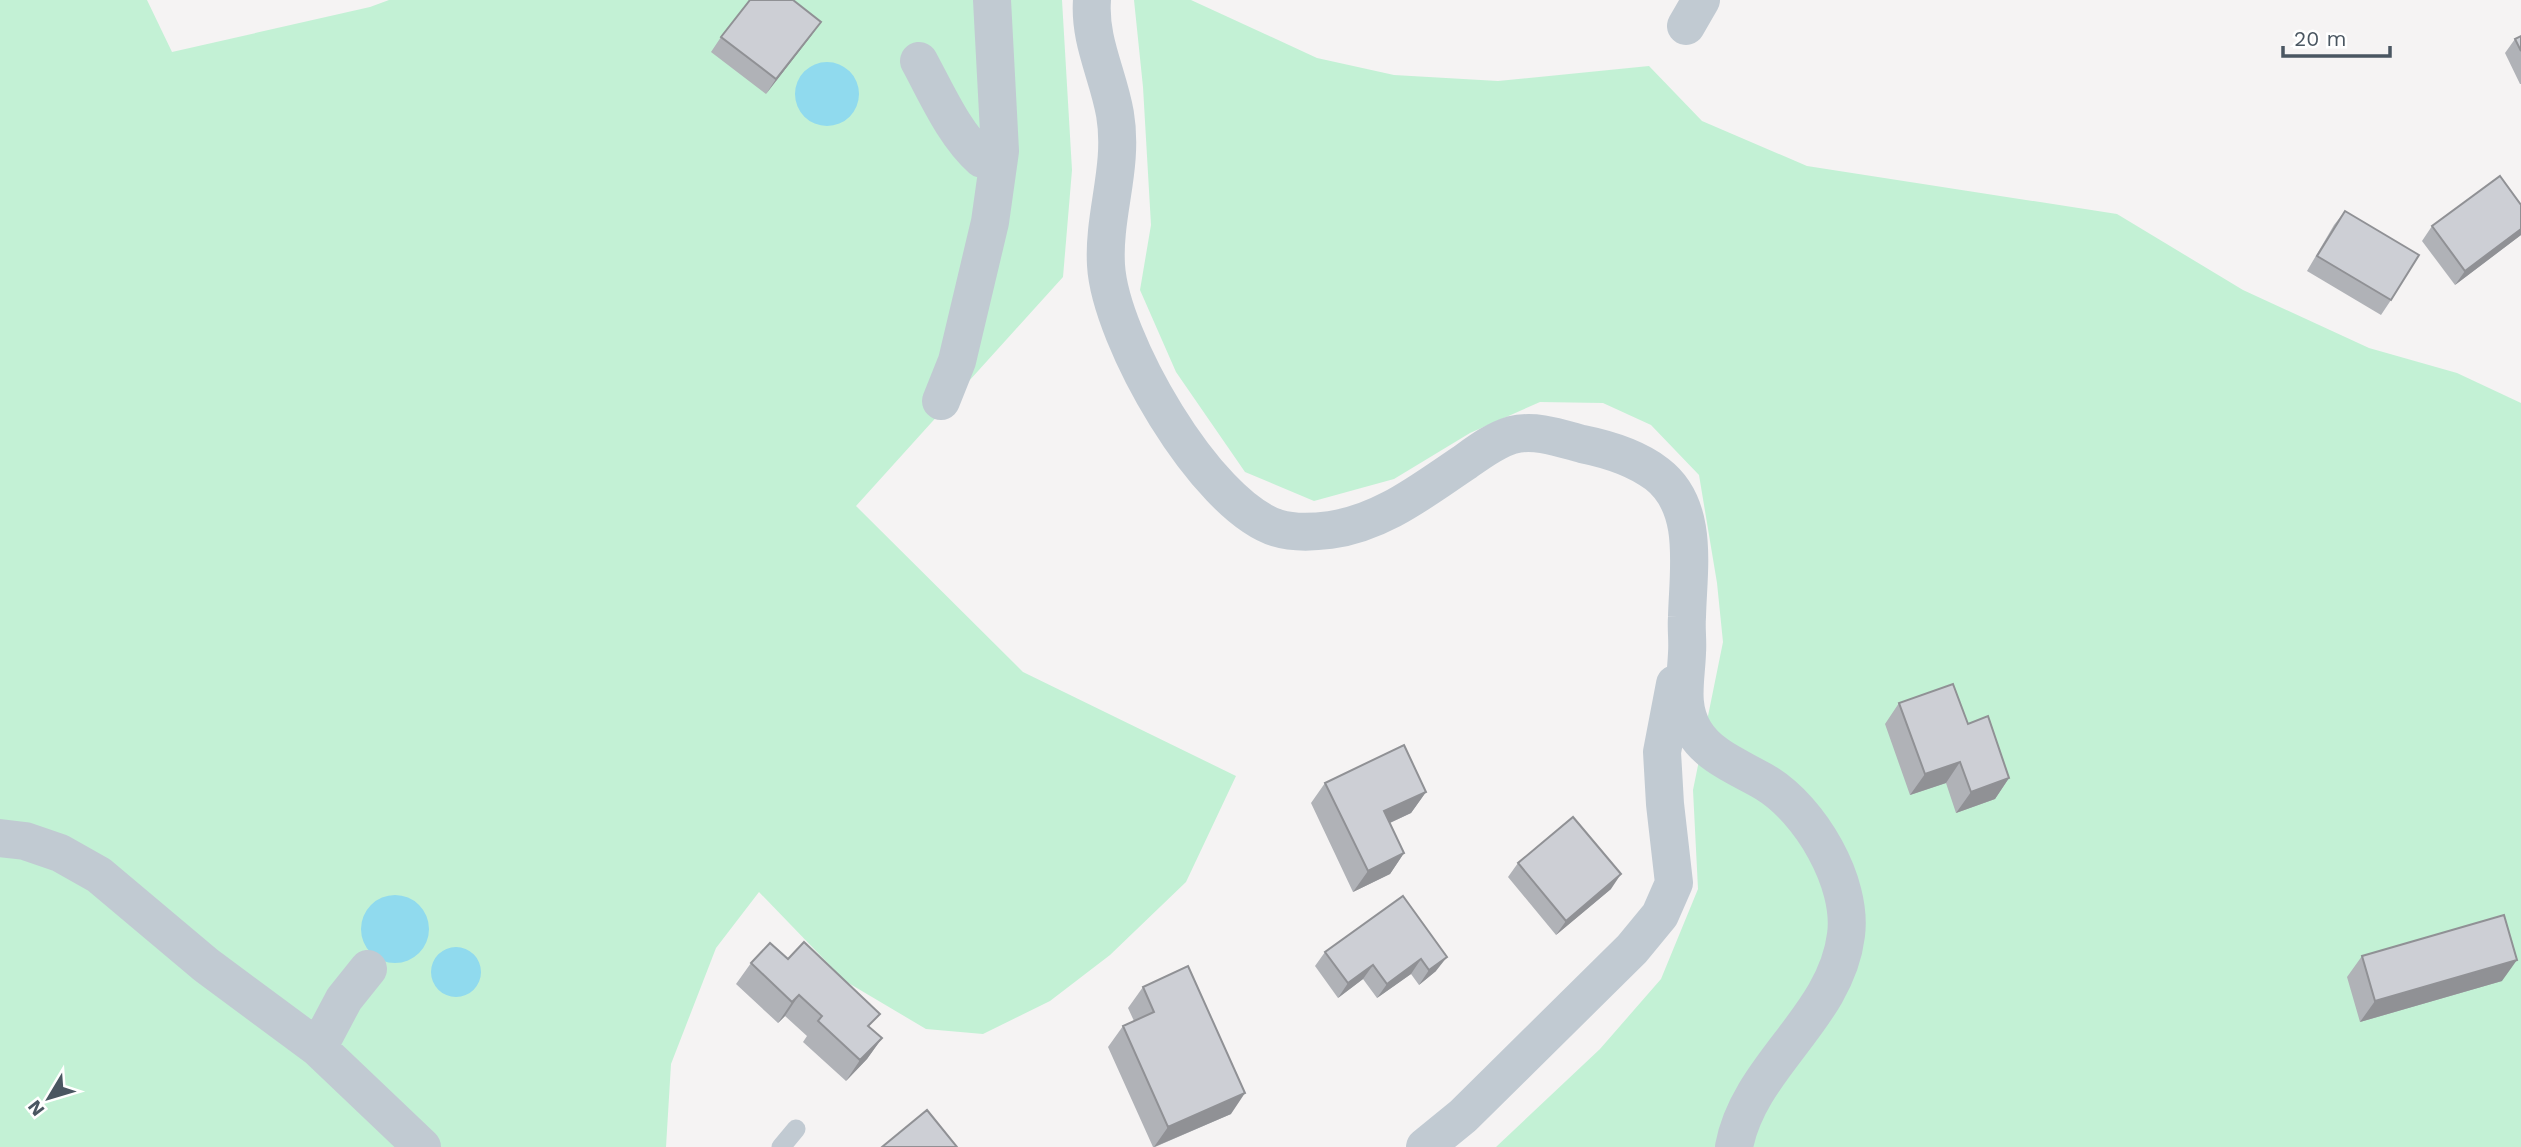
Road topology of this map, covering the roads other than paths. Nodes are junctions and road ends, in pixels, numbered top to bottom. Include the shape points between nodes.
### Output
1 (992, 0) edge
2 (1092, 0) edge
3 (919, 61) dead end
4 (1000, 151) junction
5 (941, 401) dead end
6 (1686, 620) junction
7 (0, 838) edge
8 (368, 969) dead end
9 (318, 1048) junction
10 (796, 1129) dead end
11 (422, 1147) edge
12 (781, 1147) edge
13 (1425, 1147) edge
14 (1734, 1147) edge

1 - 4 street
2 - 6 street via 1097,52 1115,113 1118,163 1106,264 1111,299 1156,399 1204,470 1255,518 1293,531 1332,530 1370,520 1406,502 1512,435 1536,433 1600,447 1659,475 1675,494 1685,516 1689,563
3 - 4 street via 972,150 982,159
4 - 5 street via 990,222 957,362
6 - 13 street via 1662,752 1674,883 1660,915 1632,949
6 - 14 street via 1683,686 1685,710 1695,733 1711,752 1772,786 1812,826 1830,855 1847,930 1833,979 1756,1091
7 - 9 street via 60,853 99,875 205,965
8 - 9 street via 344,999
9 - 11 street
10 - 12 lane

